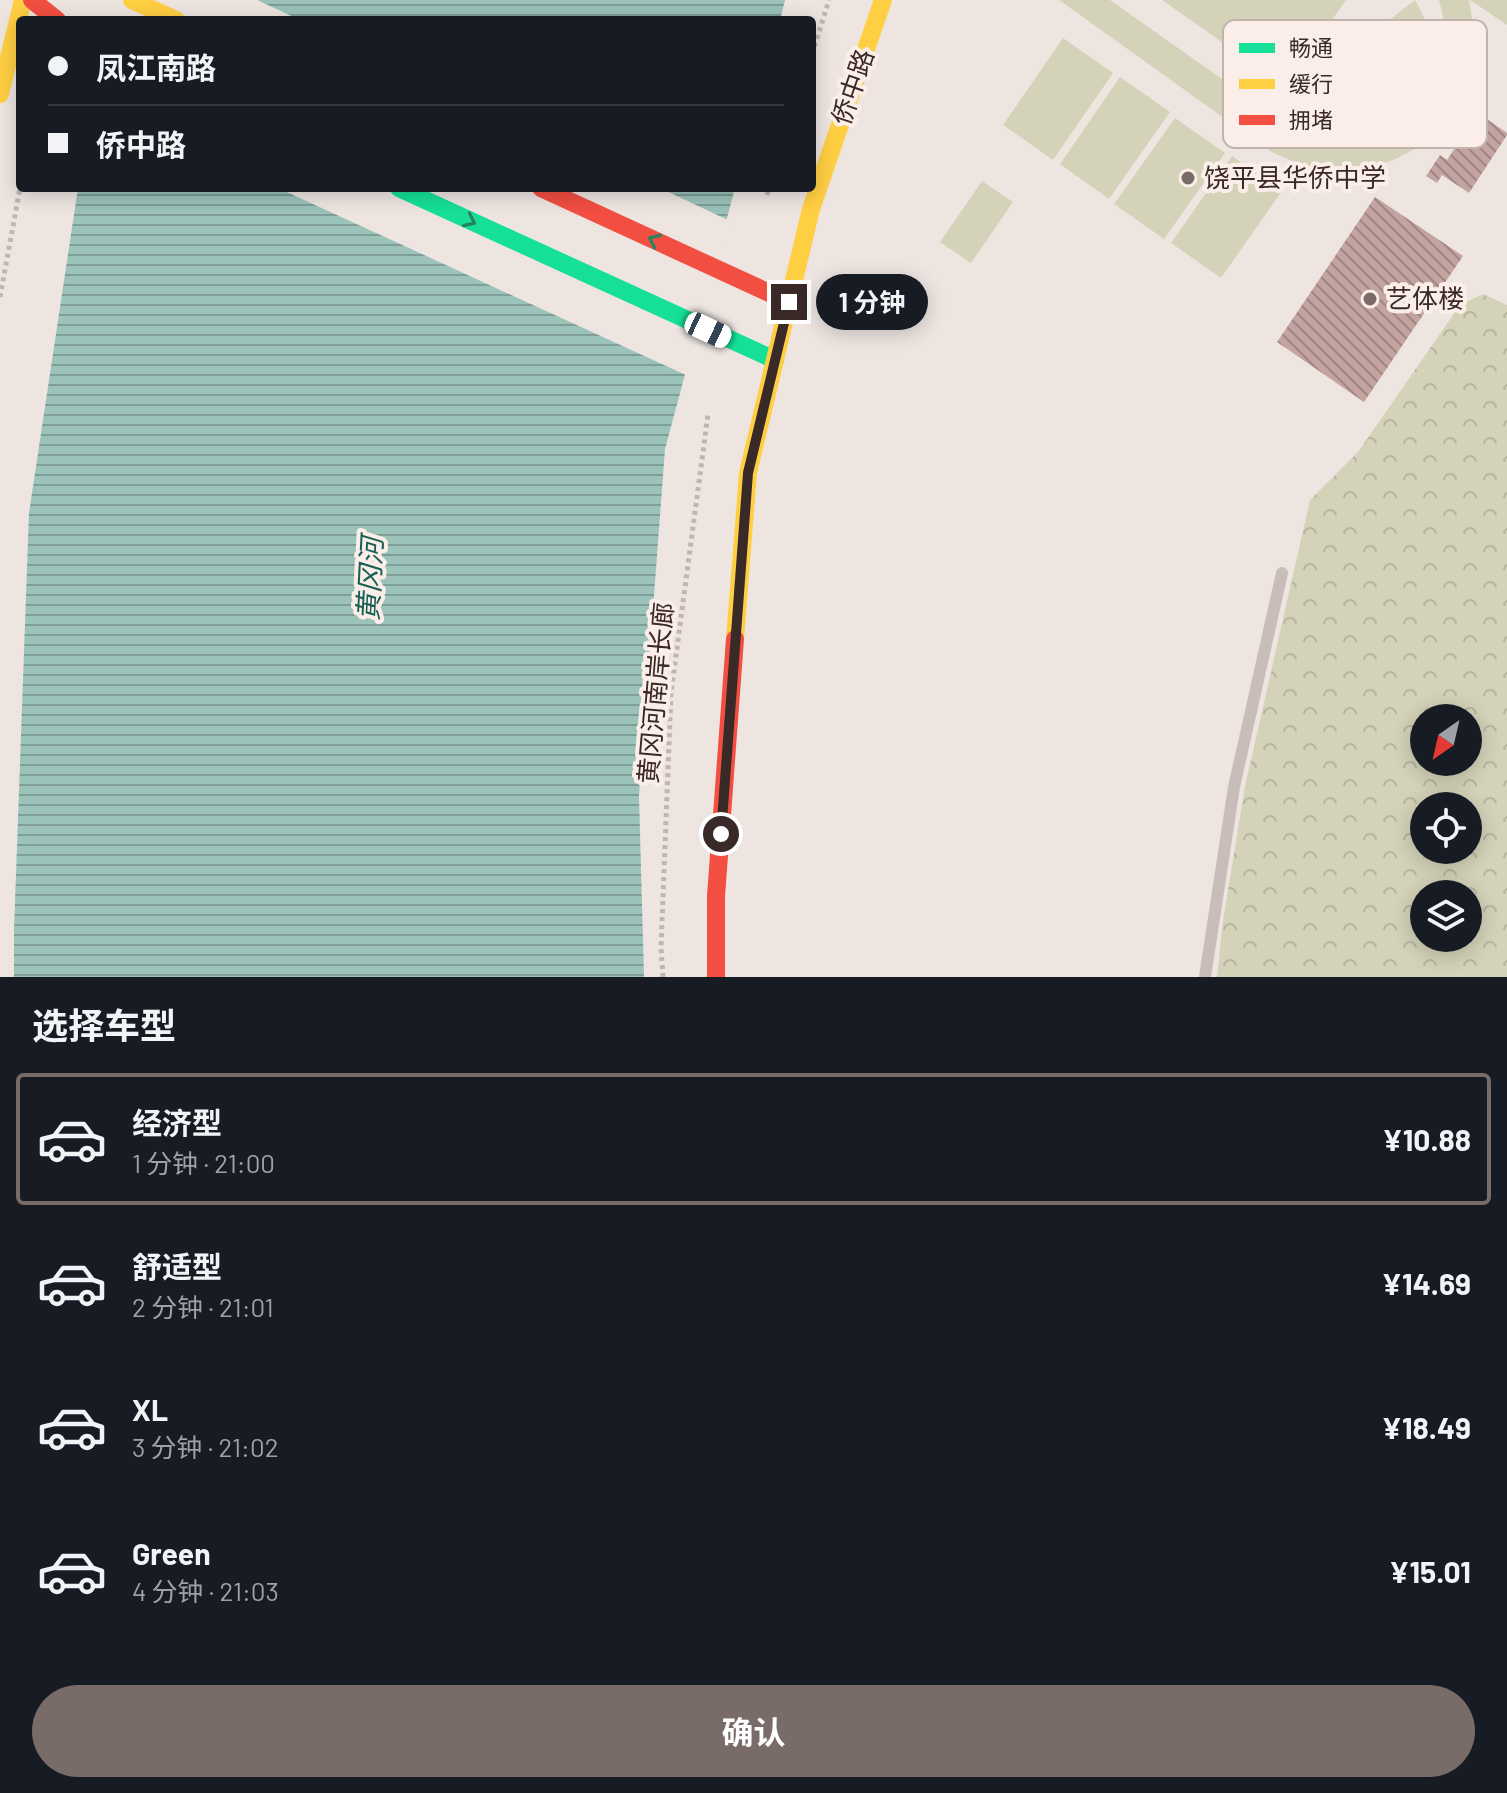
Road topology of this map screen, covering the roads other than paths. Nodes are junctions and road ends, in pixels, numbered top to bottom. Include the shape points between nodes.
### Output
1 (32, 0) edge
2 (132, 0) edge
3 (883, 0) edge
4 (52, 16) edge
5 (167, 16) edge
6 (16, 29) edge
7 (0, 94) edge
8 (408, 192) edge
9 (550, 192) edge
10 (789, 302) junction
11 (775, 360) junction
12 (1282, 573) dead end
13 (716, 977) edge
14 (1205, 977) edge

1 - 4 main road
2 - 5 main road
3 - 10 main road, 侨中路 via 811,209
6 - 7 main road
8 -> 11 main road
10 -> 9 main road
10 - 11 main road, 侨中路
11 - 13 main road, 侨中路 via 748,473 716,896
12 - 14 lane via 1234,787

